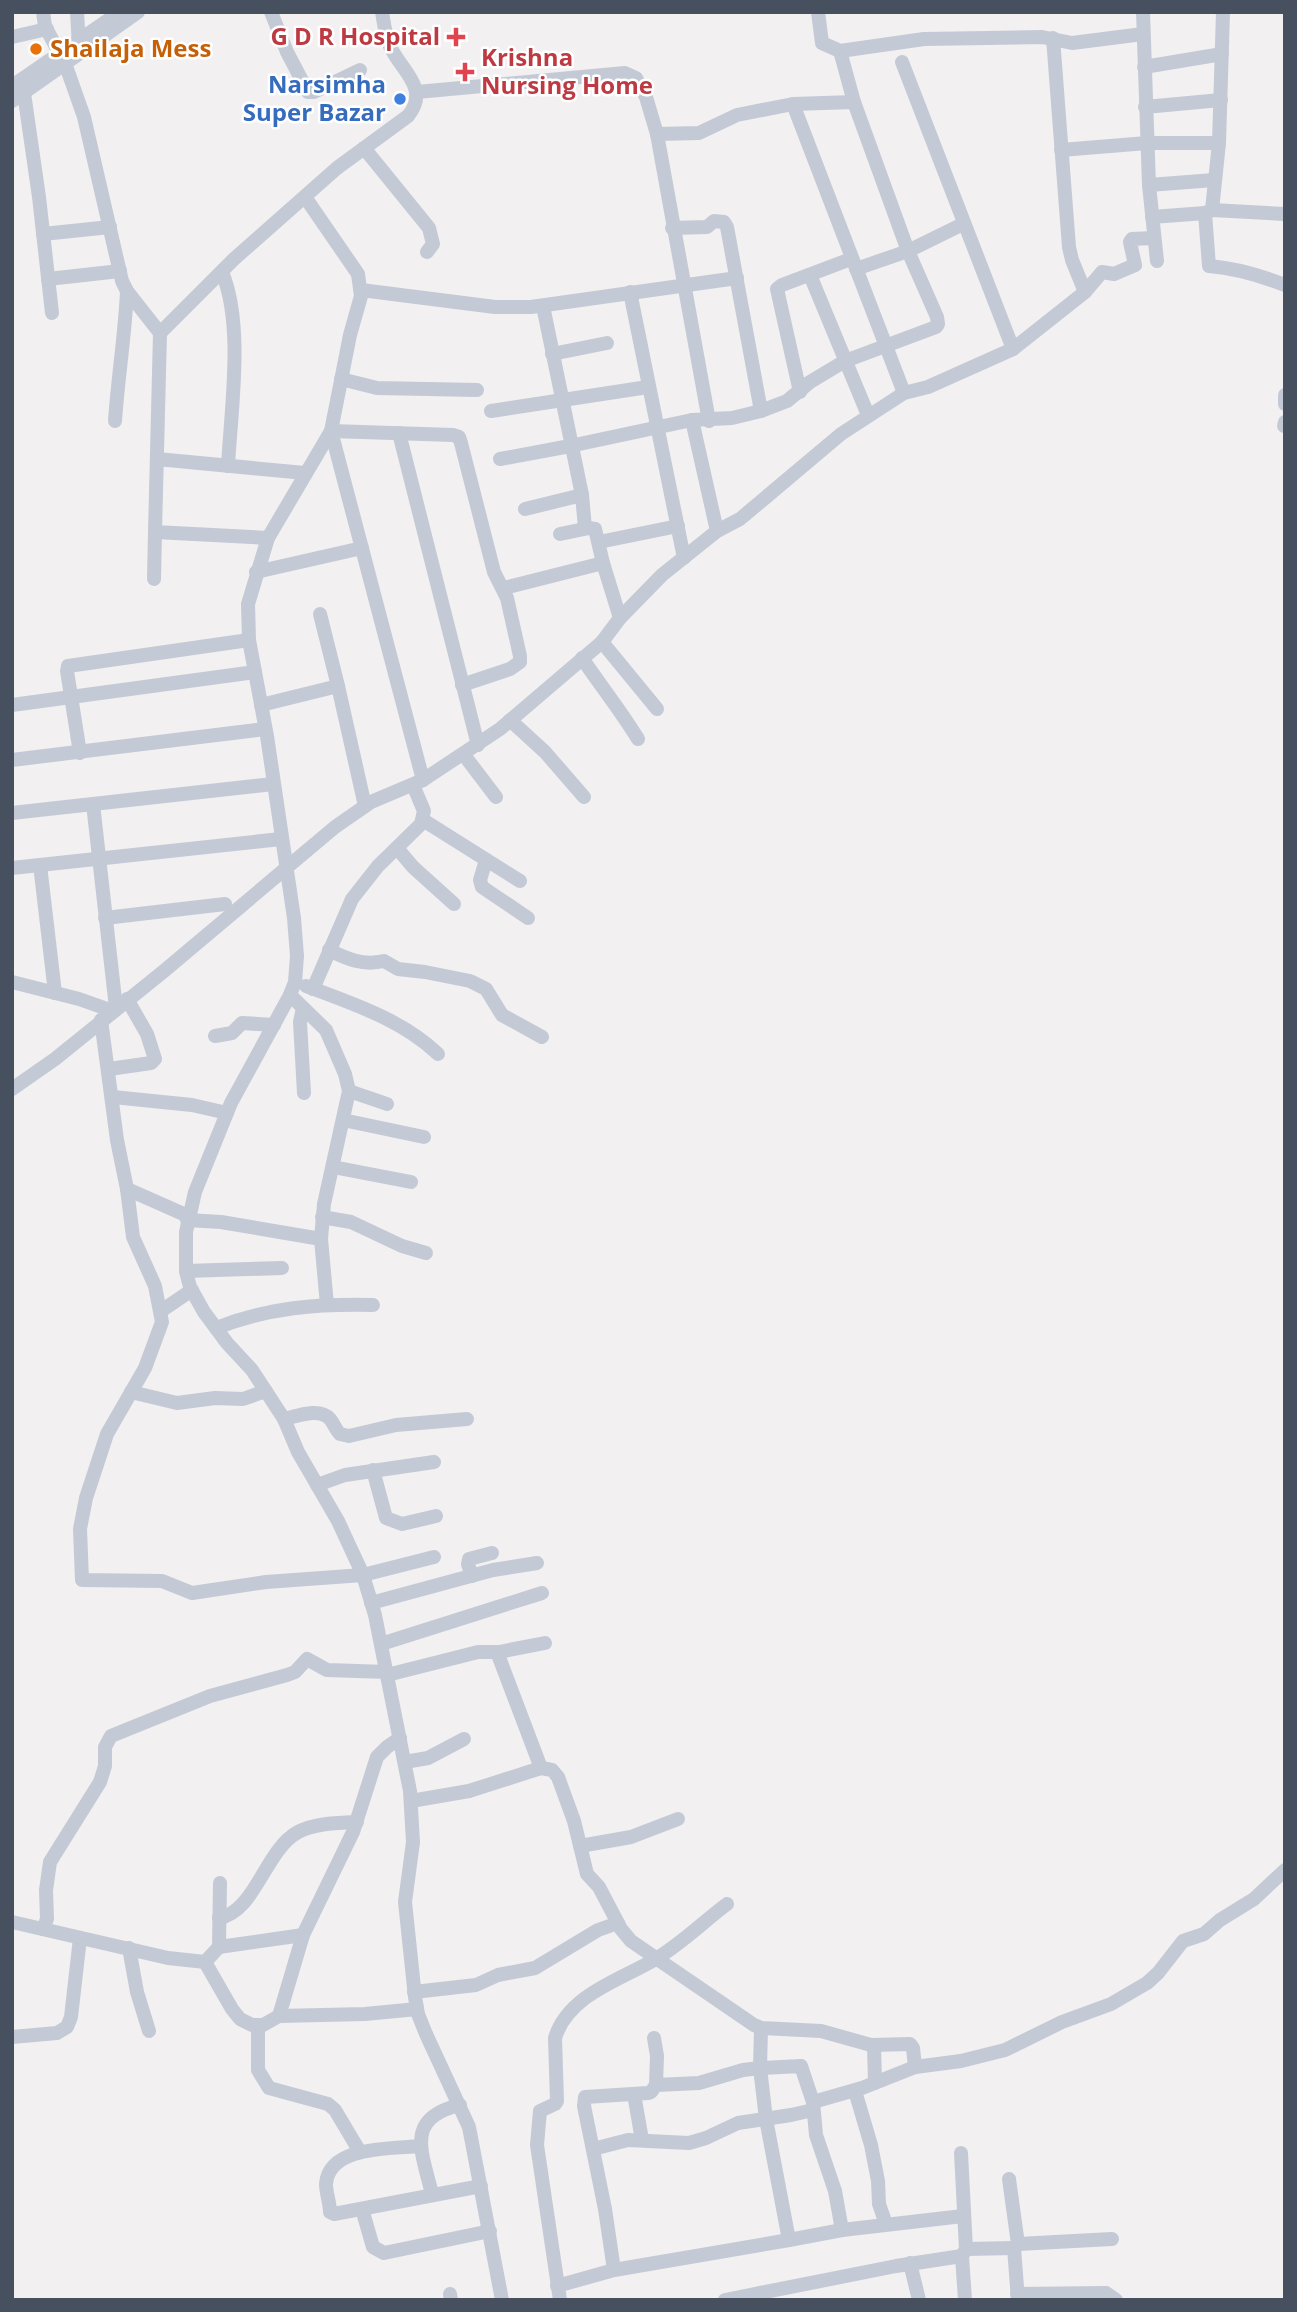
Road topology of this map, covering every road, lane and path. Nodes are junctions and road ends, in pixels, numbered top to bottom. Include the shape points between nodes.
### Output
1 (43, 12) edge
2 (77, 12) edge
3 (120, 12) edge
4 (138, 12) edge
5 (271, 12) edge
6 (382, 12) edge
7 (818, 12) edge
8 (1143, 12) edge
9 (1223, 12) edge
10 (47, 29) junction
11 (1143, 34) junction
12 (12, 37) edge
13 (1053, 38) junction
14 (80, 48) junction
15 (840, 51) junction
16 (1222, 54) junction
17 (63, 60) junction
18 (902, 62) dead end
19 (1144, 67) junction
20 (360, 71) dead end
21 (417, 92) junction
22 (16, 94) edge
23 (1221, 100) junction
24 (854, 102) junction
25 (793, 104) junction
26 (1145, 107) junction
27 (657, 134) junction
28 (1147, 143) junction
29 (1219, 143) junction
30 (364, 148) junction
31 (1061, 150) junction
32 (1214, 180) junction
33 (1149, 185) junction
34 (305, 197) junction
35 (1209, 212) junction
36 (1285, 214) edge
37 (1152, 217) junction
38 (963, 223) junction
39 (110, 227) junction
40 (672, 228) junction
41 (44, 234) junction
42 (1153, 238) junction
43 (908, 251) junction
44 (427, 252) dead end
45 (1157, 261) dead end
46 (854, 264) junction
47 (120, 271) junction
48 (222, 272) junction
49 (810, 275) junction
50 (737, 278) junction
51 (48, 279) junction
52 (1285, 285) edge
53 (683, 287) junction
54 (360, 290) junction
55 (127, 291) junction
56 (630, 292) junction
57 (1085, 292) junction
58 (543, 306) junction
59 (52, 313) dead end
60 (160, 333) junction
61 (607, 343) dead end
62 (885, 346) junction
63 (1013, 349) junction
64 (552, 354) junction
65 (845, 361) junction
66 (341, 379) junction
67 (648, 387) junction
68 (477, 390) dead end
69 (800, 392) junction
70 (904, 393) junction
71 (1285, 395) edge
72 (562, 401) junction
73 (1285, 404) edge
74 (491, 411) dead end
75 (761, 411) junction
76 (868, 415) junction
77 (692, 420) junction
78 (115, 421) dead end
79 (709, 421) junction
80 (656, 428) junction
81 (331, 431) junction
82 (399, 433) junction
83 (570, 446) junction
84 (157, 458) junction
85 (500, 459) dead end
86 (228, 466) junction
87 (305, 473) junction
88 (582, 495) junction
89 (525, 509) dead end
90 (678, 526) junction
91 (585, 528) junction
92 (717, 531) junction
93 (155, 532) junction
94 (560, 534) dead end
95 (268, 538) junction
96 (599, 542) junction
97 (362, 548) junction
98 (684, 558) junction
99 (603, 563) junction
100 (256, 572) junction
101 (154, 579) dead end
102 (504, 588) junction
103 (320, 614) dead end
104 (620, 618) junction
105 (249, 640) junction
106 (602, 642) junction
107 (582, 658) junction
108 (255, 672) junction
109 (462, 685) junction
110 (338, 686) junction
111 (73, 696) junction
112 (12, 705) edge
113 (261, 705) junction
114 (657, 709) dead end
115 (510, 720) junction
116 (265, 729) junction
117 (638, 740) dead end
118 (478, 746) junction
119 (80, 753) junction
120 (464, 755) junction
121 (12, 760) edge
122 (418, 783) junction
123 (273, 784) junction
124 (584, 796) dead end
125 (496, 797) dead end
126 (93, 804) junction
127 (365, 806) junction
128 (12, 813) edge
129 (423, 820) junction
130 (281, 839) junction
131 (397, 848) junction
132 (99, 859) junction
133 (486, 860) junction
134 (40, 865) junction
135 (285, 867) junction
136 (12, 868) edge
137 (520, 881) dead end
138 (225, 904) dead end
139 (454, 904) dead end
140 (105, 918) junction
141 (528, 918) dead end
142 (329, 950) junction
143 (12, 982) edge
144 (293, 988) junction
145 (313, 989) junction
146 (55, 993) junction
147 (303, 1008) junction
148 (114, 1010) junction
149 (274, 1025) junction
150 (215, 1036) dead end
151 (542, 1037) dead end
152 (438, 1054) dead end
153 (109, 1069) junction
154 (12, 1089) edge
155 (349, 1091) junction
156 (304, 1093) dead end
157 (113, 1097) junction
158 (387, 1104) dead end
159 (227, 1113) junction
160 (343, 1121) junction
161 (424, 1137) dead end
162 (333, 1167) junction
163 (411, 1182) dead end
164 (127, 1189) junction
165 (322, 1217) junction
166 (188, 1218) junction
167 (321, 1239) junction
168 (426, 1253) dead end
169 (282, 1268) dead end
170 (186, 1271) junction
171 (192, 1290) junction
172 (327, 1305) junction
173 (373, 1305) dead end
174 (161, 1311) junction
175 (216, 1328) junction
176 (266, 1391) junction
177 (131, 1392) junction
178 (284, 1419) junction
179 (467, 1419) dead end
180 (434, 1462) dead end
181 (373, 1470) junction
182 (317, 1485) junction
183 (436, 1516) dead end
184 (492, 1553) dead end
185 (434, 1556) dead end
186 (537, 1563) dead end
187 (363, 1575) junction
188 (472, 1576) junction
189 (542, 1592) dead end
190 (372, 1603) junction
191 (545, 1643) dead end
192 (381, 1644) junction
193 (496, 1652) junction
194 (387, 1674) junction
195 (400, 1738) junction
196 (464, 1739) dead end
197 (405, 1762) junction
198 (541, 1768) junction
199 (411, 1801) junction
200 (678, 1819) dead end
201 (357, 1822) junction
202 (580, 1846) junction
203 (1285, 1870) edge
204 (220, 1883) dead end
205 (727, 1904) dead end
206 (219, 1918) junction
207 (12, 1922) edge
208 (618, 1923) junction
209 (43, 1929) junction
210 (303, 1935) junction
211 (80, 1938) junction
212 (219, 1947) junction
213 (129, 1948) junction
214 (656, 1959) junction
215 (205, 1962) junction
216 (414, 1992) junction
217 (417, 2009) junction
218 (279, 2016) junction
219 (258, 2026) junction
220 (761, 2028) junction
221 (149, 2031) dead end
222 (12, 2037) edge
223 (654, 2038) dead end
224 (874, 2045) junction
225 (915, 2067) junction
226 (760, 2068) junction
227 (875, 2083) junction
228 (656, 2085) junction
229 (855, 2091) junction
230 (634, 2094) junction
231 (460, 2105) junction
232 (813, 2106) junction
233 (766, 2119) junction
234 (642, 2140) junction
235 (421, 2146) junction
236 (593, 2149) junction
237 (360, 2152) junction
238 (961, 2153) dead end
239 (1009, 2179) dead end
240 (481, 2186) junction
241 (432, 2194) junction
242 (362, 2209) junction
243 (963, 2216) junction
244 (886, 2224) junction
245 (842, 2230) junction
246 (490, 2231) junction
247 (1112, 2239) dead end
248 (789, 2240) junction
249 (1016, 2246) junction
250 (964, 2253) junction
251 (910, 2263) junction
252 (614, 2270) junction
253 (559, 2293) edge
254 (1082, 2296) edge
255 (1018, 2297) edge
256 (502, 2300) edge
257 (725, 2300) edge
258 (919, 2300) edge
259 (965, 2300) edge
260 (1116, 2300) edge

1 - 10 street
2 - 14 street
3 - 14 street
4 - 14 street
5 - 20 street via 308,92
6 - 21 street via 389,45
7 - 15 street via 822,43
8 - 11 street
9 - 16 street
10 - 12 street
10 - 17 street
11 - 13 street via 1072,43
11 - 19 street
13 - 15 street via 924,39
13 - 31 street
14 - 17 street
15 - 24 street
16 - 19 street
16 - 23 street
17 - 22 street
17 - 39 street via 84,117
18 - 38 street
19 - 26 street
21 - 27 street via 628,74 640,84
21 - 30 street via 408,116
22 - 41 street
23 - 26 street
23 - 29 street
24 - 25 street
24 - 43 street
25 - 27 street via 737,116 699,133
25 - 46 street
26 - 28 street
27 - 40 street
28 - 29 street
28 - 31 street
28 - 33 street
29 - 32 street
30 - 34 street
30 - 44 street via 429,228 433,244
31 - 57 street via 1069,247
32 - 33 street
32 - 35 street
33 - 37 street
34 - 48 street
34 - 54 street via 358,274
35 - 36 street
35 - 37 street
35 - 52 street via 1209,266 1256,274
37 - 42 street
38 - 43 street
38 - 63 street
39 - 41 street
39 - 47 street
40 - 50 street via 724,222
40 - 53 street
41 - 51 street
42 - 45 street
42 - 57 street via 1132,239 1135,265 1114,274 1102,272
43 - 46 street
43 - 62 street via 938,324
46 - 49 street
46 - 62 street
47 - 51 street
47 - 55 street
48 - 60 street
48 - 86 street via 234,336
49 - 65 street
49 - 69 street via 777,289
50 - 53 street
50 - 75 street
51 - 59 street
53 - 56 street
53 - 79 street
54 - 58 street via 495,307
54 - 66 street
55 - 60 street
55 - 78 street
56 - 58 street
56 - 67 street
57 - 63 street
58 - 64 street
60 - 84 street
61 - 64 street
62 - 65 street
62 - 70 street
63 - 70 street
64 - 72 street
65 - 69 street
65 - 76 street
66 - 68 street via 377,388
66 - 81 street
67 - 72 street
67 - 80 street
69 - 75 street
70 - 76 street
71 - 73 street
72 - 74 street
72 - 83 street
75 - 79 street
76 - 92 street via 740,519
77 - 79 street
77 - 80 street
77 - 92 street
80 - 83 street
80 - 90 street
81 - 82 street
81 - 87 street
81 - 97 street
82 - 102 street via 458,437 494,572
82 - 109 street
83 - 85 street
83 - 88 street
84 - 86 street
84 - 93 street
86 - 87 street
87 - 95 street
88 - 89 street
88 - 91 street
90 - 96 street
90 - 98 street
91 - 94 street
91 - 96 street via 596,529
92 - 98 street
93 - 95 street
93 - 101 street
95 - 100 street
96 - 99 street
97 - 100 street
97 - 122 street
98 - 104 street
99 - 102 street
99 - 104 street
100 - 105 street via 248,604
102 - 109 street via 520,662
103 - 110 street
104 - 106 street
105 - 108 street
105 - 111 street via 70,666
106 - 107 street
106 - 114 street
107 - 115 street
107 - 117 street
108 - 111 street
108 - 113 street
109 - 118 street
110 - 113 street
110 - 127 street
111 - 112 street
111 - 119 street
113 - 116 street
115 - 118 street
115 - 124 street
116 - 119 street
116 - 123 street
118 - 120 street
119 - 121 street
120 - 122 street
120 - 125 street
122 - 127 street
122 - 129 street
123 - 126 street
123 - 130 street
126 - 128 street
126 - 132 street
127 - 135 street
129 - 131 street
129 - 133 street
130 - 132 street
130 - 135 street
131 - 139 street
131 - 142 street via 352,899
132 - 134 street
132 - 140 street
133 - 137 street
133 - 141 street via 482,887
134 - 136 street
134 - 146 street
135 - 144 street via 297,956
135 - 148 street
138 - 140 street
140 - 148 street
142 - 145 street
142 - 151 street via 355,962 384,961 398,969 470,981 486,989 502,1015
143 - 146 street
144 - 145 street
144 - 147 street
144 - 149 street
145 - 152 street via 397,1023
146 - 148 street
147 - 155 street via 326,1030
147 - 156 street
148 - 153 street
148 - 153 street via 142,1024 155,1059
148 - 154 street
149 - 150 street via 242,1023 232,1033
149 - 159 street
153 - 157 street
155 - 158 street
155 - 160 street
157 - 159 street
157 - 164 street
159 - 166 street
160 - 161 street
160 - 162 street
162 - 163 street
162 - 165 street
164 - 166 street
164 - 174 street via 133,1237
165 - 167 street
165 - 168 street via 351,1222
166 - 167 street
166 - 170 street
167 - 172 street
169 - 170 street
170 - 171 street
171 - 174 street
171 - 175 street
172 - 173 street
172 - 175 street via 267,1311
174 - 177 street via 153,1351
175 - 176 street
176 - 177 street via 243,1399 177,1403
176 - 178 street
177 - 187 street via 107,1434 86,1498 80,1529 82,1580 162,1581 192,1593
178 - 179 street via 321,1414 340,1434 349,1436 396,1425
178 - 182 street
180 - 181 street
181 - 182 street
181 - 183 street via 386,1518 402,1524
182 - 187 street
184 - 188 street via 469,1559
185 - 187 street
186 - 188 street
187 - 190 street
188 - 190 street
189 - 192 street
190 - 192 street
191 - 193 street
192 - 194 street
193 - 194 street
193 - 198 street
194 - 195 street
194 - 209 street via 327,1670 307,1660 288,1675 211,1696 111,1736 100,1782 50,1862
195 - 197 street
195 - 201 street via 377,1757
196 - 197 street via 428,1758
197 - 199 street
198 - 199 street via 469,1791
198 - 202 street via 558,1777
199 - 216 street via 405,1902
200 - 202 street via 631,1837
201 - 206 street via 295,1834 265,1868 246,1900 233,1913
201 - 210 street
202 - 208 street via 587,1874
203 - 225 street via 1254,1899 1204,1934 1183,1941 1147,1983 1111,2004 1005,2050
204 - 206 street
205 - 214 street
206 - 212 street
207 - 209 street
208 - 214 street via 631,1941
208 - 216 street via 535,1968 498,1975 476,1985
209 - 211 street
210 - 212 street
210 - 218 street
211 - 213 street
211 - 222 street via 68,2027 57,2033
212 - 215 street
213 - 215 street
213 - 221 street
214 - 220 street
214 - 253 street via 580,2003 557,2031 557,2101 540,2112 537,2145
215 - 219 street via 232,2009 247,2023
216 - 217 street
217 - 218 street
217 - 231 street
218 - 219 street
219 - 237 street via 258,2070 269,2088 328,2104
220 - 224 street via 821,2031
220 - 226 street
223 - 228 street
224 - 225 street via 910,2044
224 - 227 street
225 - 227 street
226 - 228 street via 699,2083
226 - 232 street via 801,2066
226 - 233 street
227 - 229 street
228 - 230 street via 651,2092
229 - 232 street
229 - 244 street
230 - 234 street
230 - 236 street via 585,2097
231 - 235 street via 435,2113 421,2134
231 - 240 street
232 - 233 street
232 - 245 street
233 - 234 street via 738,2123 690,2143
233 - 248 street
234 - 236 street
235 - 237 street
235 - 241 street
236 - 252 street
237 - 242 street via 344,2158 326,2182 330,2212
238 - 243 street
239 - 249 street
240 - 241 street
240 - 246 street
241 - 242 street
242 - 246 street via 373,2247 384,2253
243 - 244 street
243 - 250 street
244 - 245 street
245 - 248 street
246 - 256 street
247 - 249 street
248 - 252 street
249 - 250 street
249 - 255 street
250 - 251 street
250 - 259 street
251 - 257 street
251 - 258 street
252 - 253 street
254 - 255 street
254 - 260 street via 1106,2293

